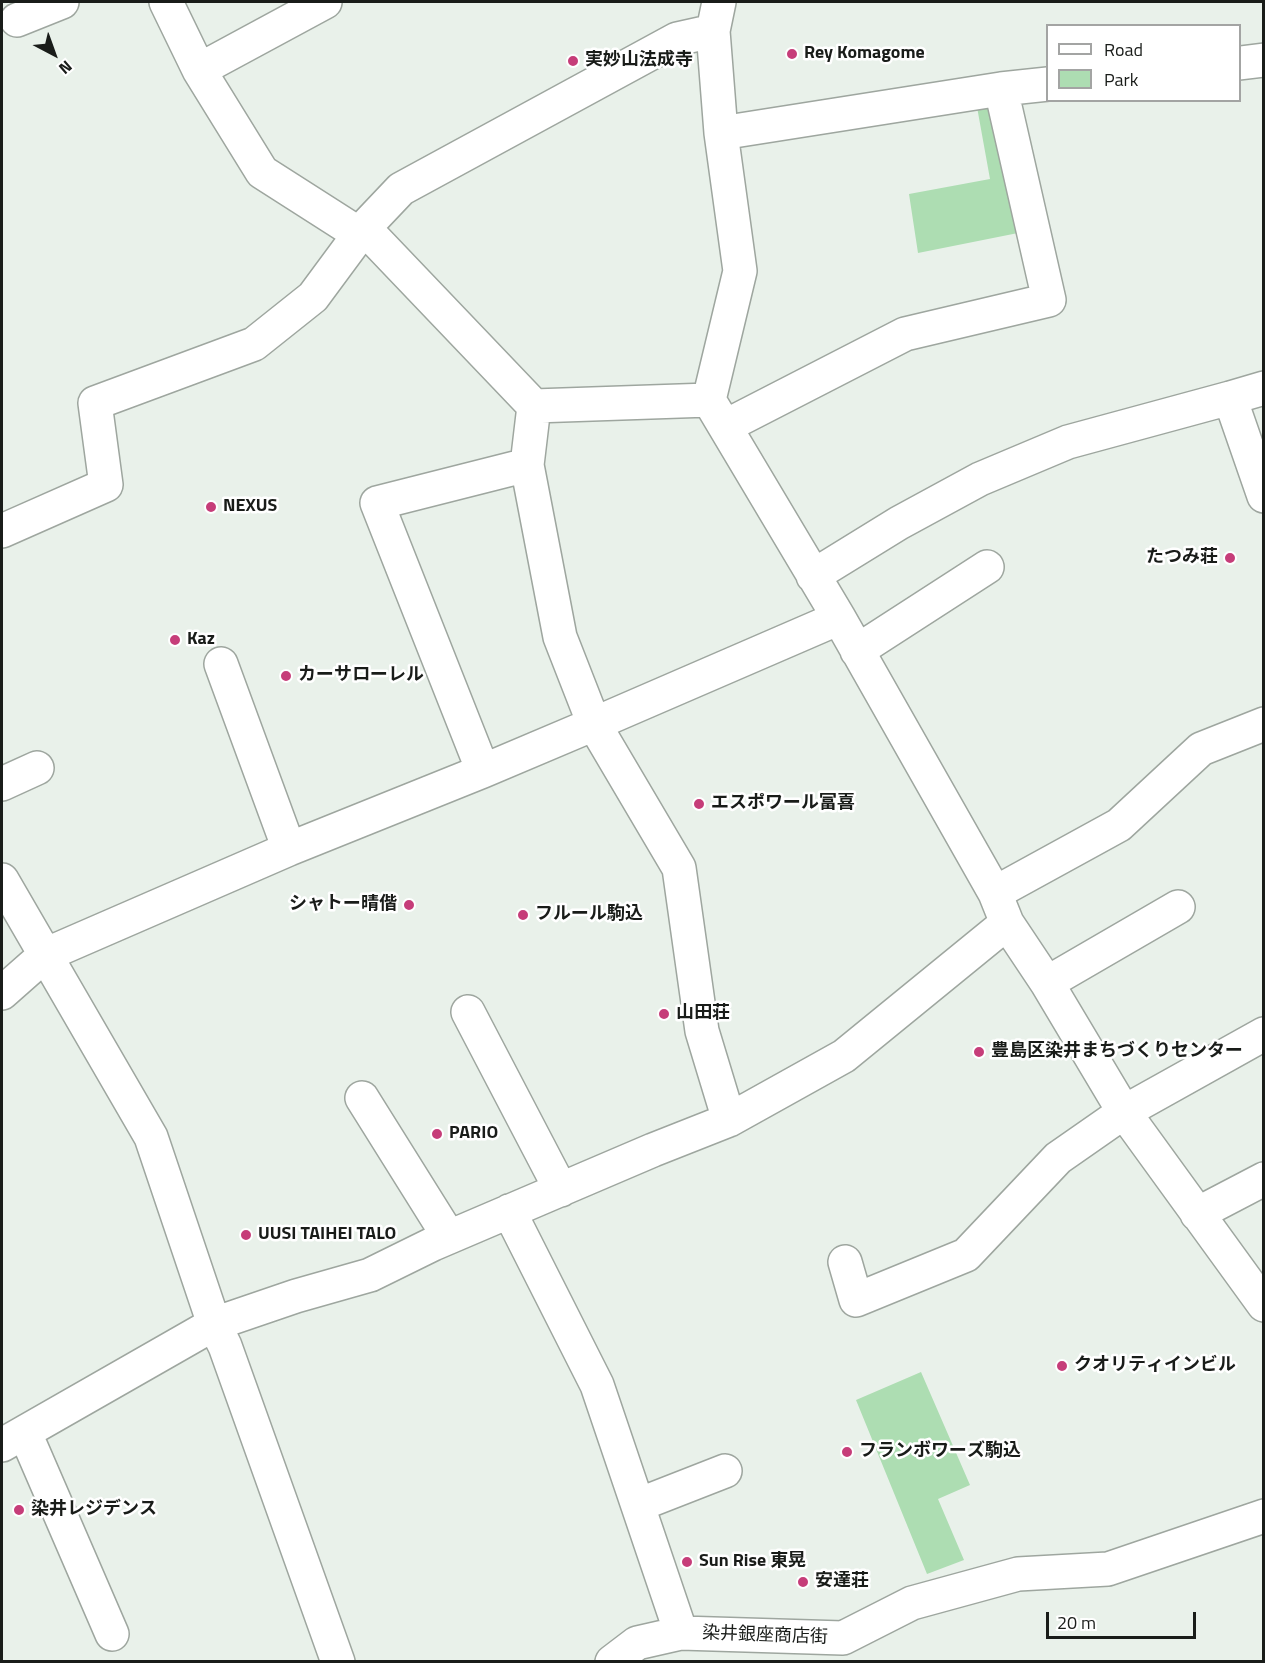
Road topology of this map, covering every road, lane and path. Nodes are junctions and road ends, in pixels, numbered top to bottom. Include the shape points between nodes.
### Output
1 (62, 2) edge
2 (166, 2) edge
3 (325, 2) edge
4 (716, 16) edge
5 (17, 20) dead end
6 (1263, 60) edge
7 (1241, 63) edge
8 (199, 70) junction
9 (1046, 84) edge
10 (1001, 89) junction
11 (721, 133) junction
12 (362, 231) junction
13 (1263, 388) edge
14 (1230, 398) junction
15 (534, 406) junction
16 (717, 413) junction
17 (527, 465) junction
18 (1263, 496) edge
19 (2, 531) edge
20 (987, 567) dead end
21 (813, 576) junction
22 (839, 618) junction
23 (857, 651) junction
24 (220, 664) dead end
25 (594, 724) junction
26 (1263, 724) edge
27 (37, 768) dead end
28 (483, 771) junction
29 (2, 784) edge
30 (289, 849) junction
31 (2, 880) edge
32 (995, 893) junction
33 (1178, 907) dead end
34 (1007, 923) junction
35 (45, 955) junction
36 (1047, 983) junction
37 (2, 993) edge
38 (468, 1012) dead end
39 (1263, 1034) edge
40 (362, 1098) dead end
41 (1124, 1112) junction
42 (729, 1120) junction
43 (1263, 1179) edge
44 (561, 1190) junction
45 (509, 1211) junction
46 (1197, 1215) junction
47 (449, 1237) junction
48 (845, 1262) dead end
49 (1263, 1305) edge
50 (214, 1324) junction
51 (13, 1439) edge
52 (725, 1471) dead end
53 (638, 1505) junction
54 (1263, 1516) edge
55 (681, 1633) junction
56 (112, 1634) dead end
57 (338, 1662) edge
58 (612, 1662) edge

1 - 5 street
2 - 8 street
3 - 8 street
4 - 11 street
4 - 12 street via 401,189
6 - 7 street
8 - 12 street via 262,172
9 - 10 street
10 - 11 street
10 - 16 street via 1049,300 905,334
11 - 16 street via 740,271
12 - 15 street
12 - 19 street via 313,297 254,344 95,404 106,485
13 - 14 street
14 - 18 street
14 - 21 street via 1068,441 980,479
15 - 16 street
15 - 17 street
16 - 21 street
17 - 25 street via 560,637
17 - 28 street via 377,503
20 - 23 street
21 - 22 street
22 - 23 street
22 - 25 street
23 - 32 street
24 - 30 street
25 - 28 street
25 - 42 street via 679,868 702,1030
26 - 32 street via 1201,749 1119,825
27 - 29 street
28 - 30 street
30 - 35 street
31 - 35 street
32 - 34 street
33 - 36 street
34 - 36 street
34 - 42 street via 844,1056
35 - 37 street
35 - 50 street via 151,1137
36 - 41 street
38 - 44 street
39 - 41 street
40 - 47 street
41 - 46 street
41 - 48 street via 1058,1158 966,1255 856,1300
42 - 44 street
43 - 46 street
44 - 45 street
45 - 47 street
45 - 53 street via 597,1384
46 - 49 street
47 - 50 street via 370,1275
50 - 51 street
50 - 57 street
51 - 56 street
52 - 53 street
53 - 55 street
54 - 55 street, 染井銀座商店街 via 1108,1569 1018,1574 912,1603 843,1638
55 - 58 street, 染井銀座商店街 via 637,1642

